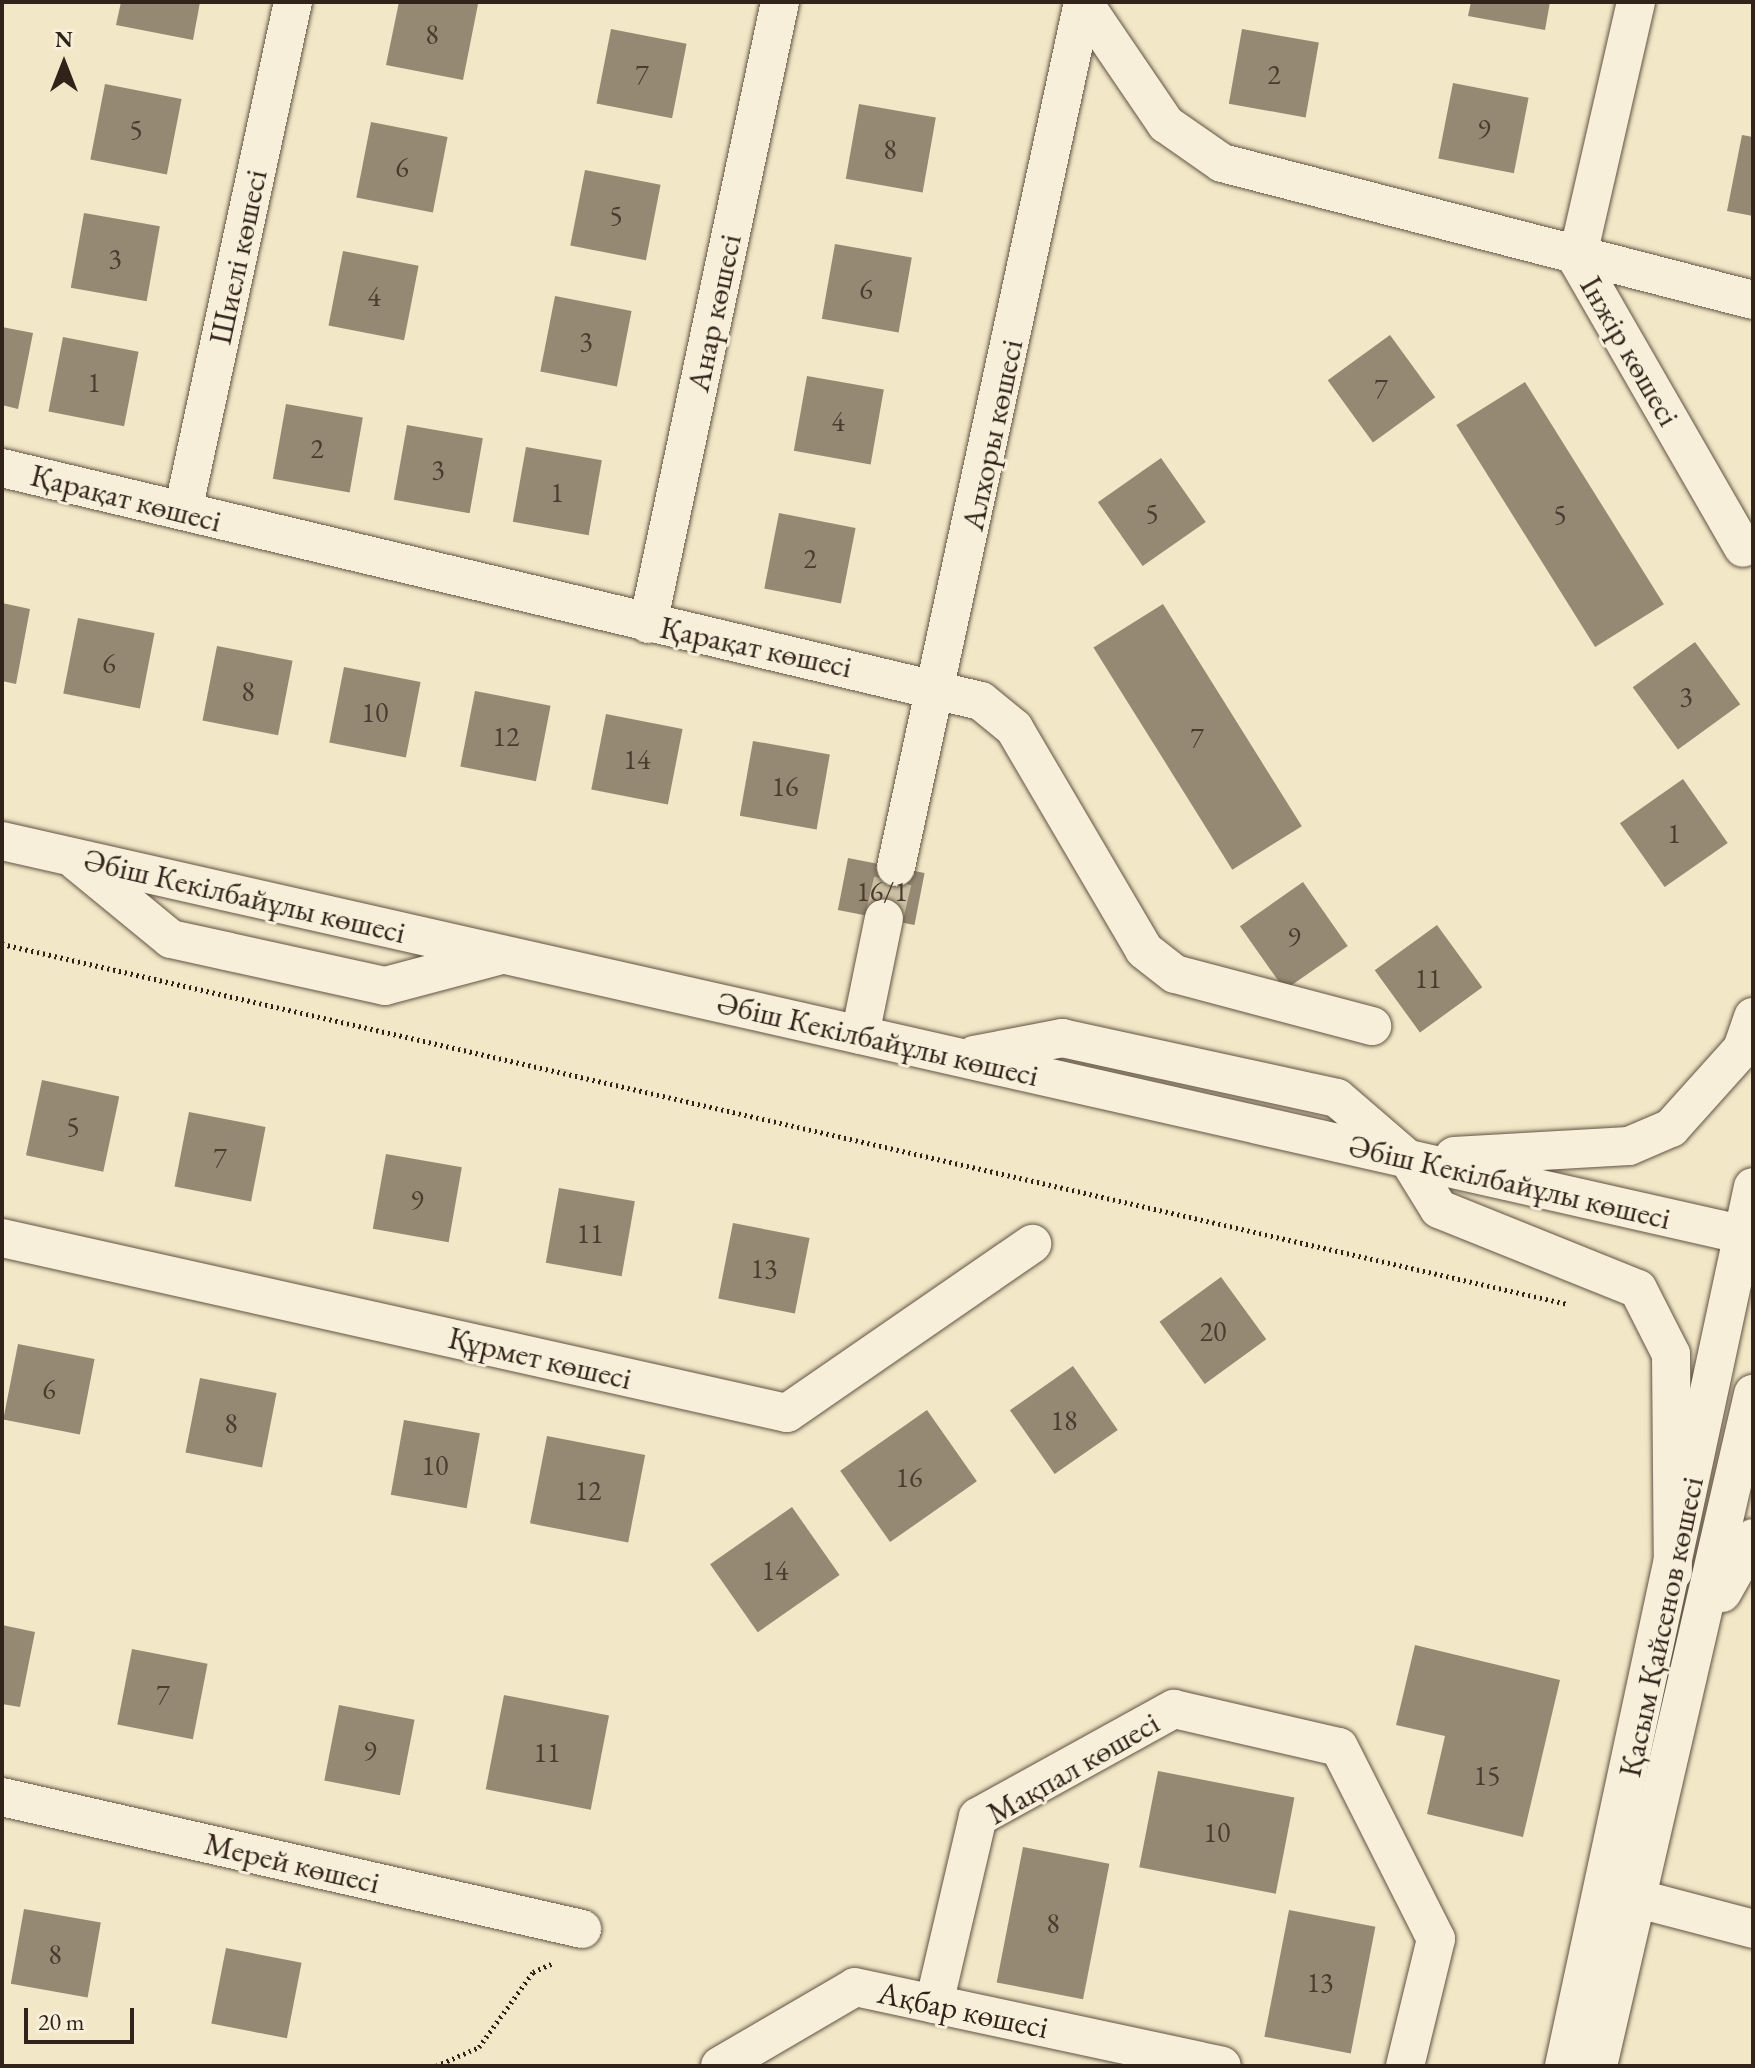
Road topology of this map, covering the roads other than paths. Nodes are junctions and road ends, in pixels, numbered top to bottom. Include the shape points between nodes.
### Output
1 (293, 2) edge
2 (780, 2) edge
3 (1083, 2) edge
4 (1636, 2) edge
5 (1577, 259) junction
6 (1753, 300) edge
7 (2, 468) edge
8 (183, 511) junction
9 (1743, 548) dead end
10 (648, 624) junction
11 (939, 686) junction
12 (2, 841) edge
13 (71, 857) junction
14 (896, 867) tunnel mouth
15 (884, 918) tunnel mouth
16 (504, 955) junction
17 (1753, 1017) edge
18 (1372, 1026) dead end
19 (860, 1035) junction
20 (1408, 1159) junction
21 (1753, 1187) edge
22 (1749, 1236) edge
23 (2, 1238) edge
24 (1032, 1244) dead end
25 (1753, 1394) edge
26 (1753, 1538) edge
27 (1673, 1572) junction
28 (1708, 1606) junction
29 (2, 1797) edge
30 (1639, 1899) junction
31 (1753, 1926) edge
32 (582, 1929) road end
33 (934, 2004) junction
34 (1203, 2064) edge
35 (720, 2066) edge
36 (1405, 2066) edge
37 (1564, 2066) edge
38 (1598, 2066) edge

1 - 8 street, Шиелі көшесі
2 - 10 street, Анар көшесі
3 - 5 street via 1166,124 1222,163
3 - 11 street, Алхоры көшесі
4 - 5 street, Інжір көшесі
5 - 6 street
5 - 9 street, Інжір көшесі
7 - 8 street, Қарақат көшесі
8 - 10 street, Қарақат көшесі
10 - 11 street, Қарақат көшесі
11 - 14 street, Алхоры көшесі
11 - 18 street, Қарақат көшесі via 981,701 1014,728 1144,950 1175,974
12 - 13 street, Әбіш Кекілбайұлы көшесі
13 - 16 street, Әбіш Кекілбайұлы көшесі
13 - 16 street via 171,939 385,986
15 - 19 street
16 - 19 street, Әбіш Кекілбайұлы көшесі
17 - 20 street via 1742,1049 1707,1092 1671,1128 1643,1140
19 - 20 street, Әбіш Кекілбайұлы көшесі
20 - 22 street, Әбіш Кекілбайұлы көшесі
20 - 27 street via 1439,1209 1638,1289 1671,1354
21 - 22 street, Қасым Қайсенов көшесі
22 - 27 street, Қасым Қайсенов көшесі
23 - 24 street, Құрмет көшесі via 787,1413
25 - 28 street, Қасым Қайсенов көшесі
26 - 28 street via 1733,1583
27 - 37 street, Қасым Қайсенов көшесі
28 - 30 street, Қасым Қайсенов көшесі
29 - 32 street, Мерей көшесі
30 - 31 street
30 - 38 street, Қасым Қайсенов көшесі
33 - 34 street, Ақбар көшесі
33 - 35 street, Ақбар көшесі via 855,1987
33 - 36 street, Мақпал көшесі via 978,1817 1174,1709 1339,1747 1436,1939

